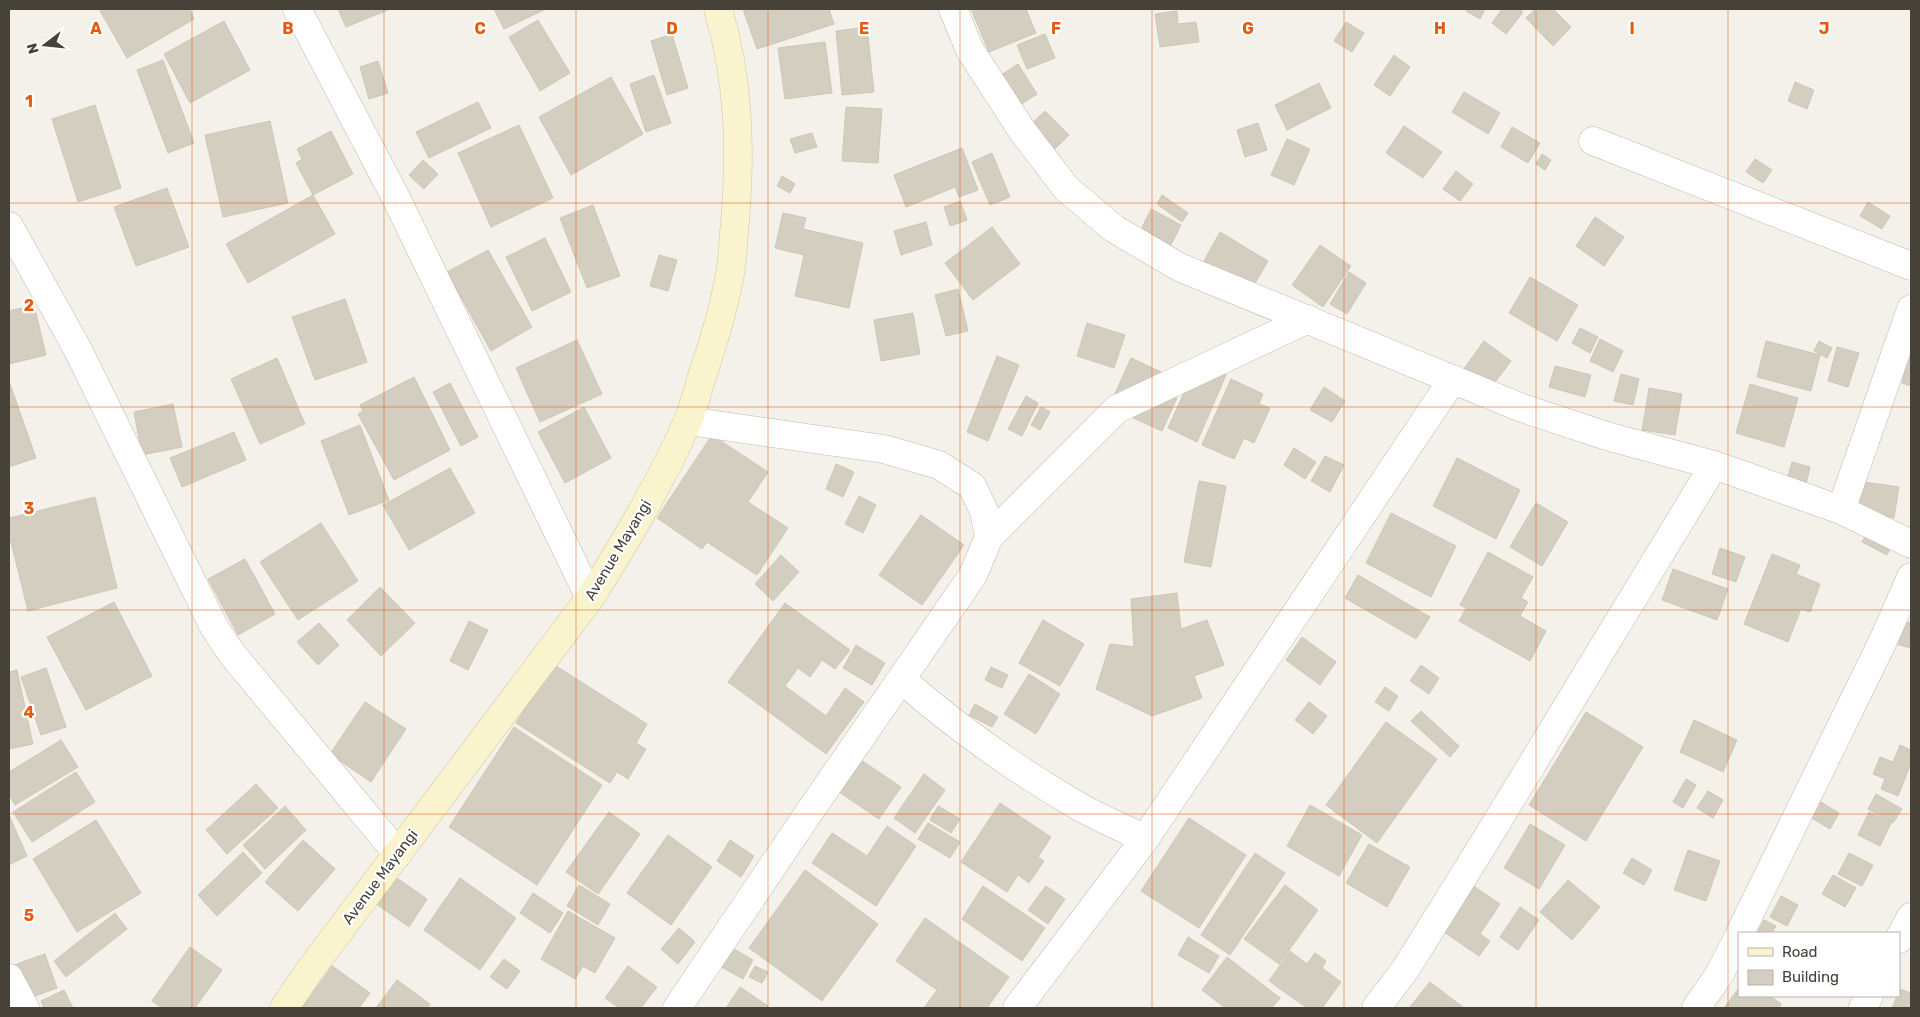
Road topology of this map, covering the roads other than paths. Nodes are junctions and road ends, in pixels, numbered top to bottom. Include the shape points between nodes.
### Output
1 (297, 9) edge
2 (718, 9) edge
3 (953, 9) edge
4 (1593, 141) dead end
5 (9, 226) edge
6 (1911, 266) edge
7 (1911, 309) edge
8 (1308, 319) junction
9 (1453, 379) junction
10 (688, 421) junction
11 (1714, 465) junction
12 (1841, 510) junction
13 (989, 537) junction
14 (1911, 544) edge
15 (1911, 578) edge
16 (590, 598) junction
17 (901, 679) junction
18 (1145, 839) junction
19 (398, 854) junction
20 (1911, 917) edge
21 (1740, 932) edge
22 (1738, 937) edge
23 (1900, 937) edge
24 (9, 978) edge
25 (25, 1008) edge
26 (284, 1008) edge
27 (677, 1008) edge
28 (1017, 1008) edge
29 (1376, 1008) edge
30 (1696, 1008) edge

1 - 16 street via 396,198
2 - 10 street, Avenue Mayangi via 736,89 739,142 736,203 730,273 712,348
3 - 8 street via 970,50 1021,129 1066,188 1113,228 1179,267
4 - 6 street
5 - 19 street via 77,348 214,626 232,654
7 - 12 street
8 - 9 street
8 - 13 street via 1117,408
9 - 11 street via 1522,408 1610,437
9 - 18 street
10 - 13 street via 884,449 939,465 972,486 984,511
10 - 16 street, Avenue Mayangi via 624,544
11 - 12 street
11 - 29 street via 1406,970
12 - 14 street
13 - 17 street via 973,575
15 - 21 street
16 - 19 street, Avenue Mayangi
17 - 18 street via 956,726 1033,778 1082,808
17 - 27 street
18 - 28 street
19 - 26 street, Avenue Mayangi
20 - 23 street
22 - 30 street via 1719,975
24 - 25 street

